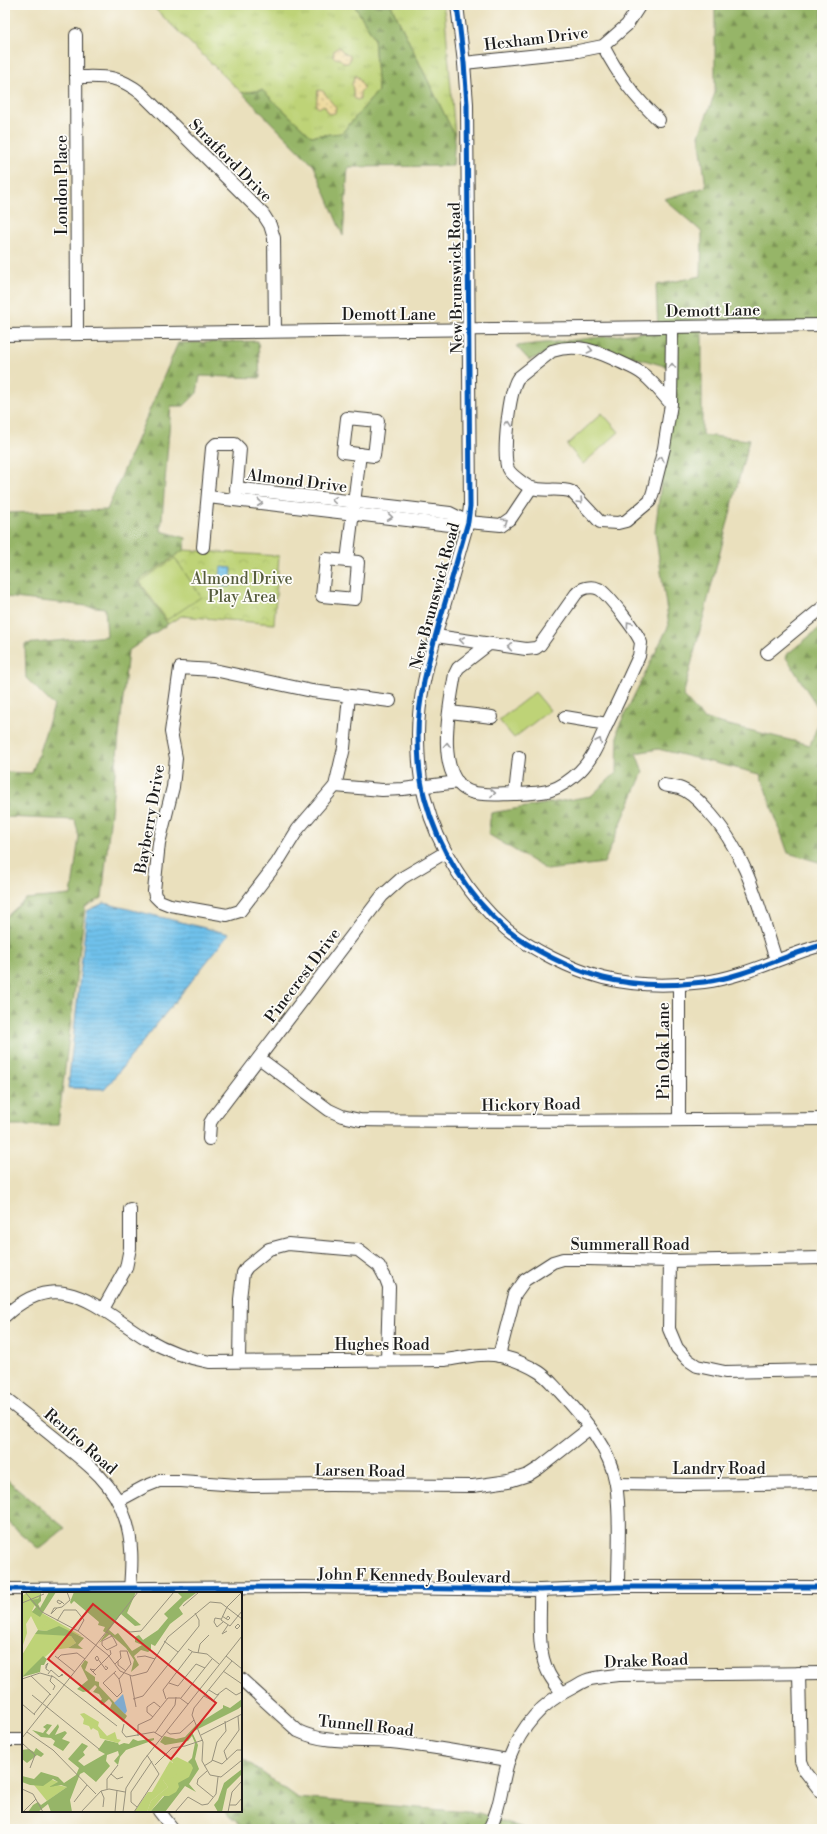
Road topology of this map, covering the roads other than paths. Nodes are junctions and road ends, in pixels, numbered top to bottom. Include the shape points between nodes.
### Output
1 (457, 5) edge
2 (640, 5) edge
3 (76, 35) dead end
4 (603, 46) junction
5 (464, 63) junction
6 (76, 77) junction
7 (659, 120) dead end
8 (822, 325) edge
9 (672, 327) junction
10 (469, 330) junction
11 (275, 331) junction
12 (77, 334) junction
13 (5, 335) edge
14 (672, 404) junction
15 (360, 454) dead end
16 (531, 488) junction
17 (236, 494) junction
18 (208, 497) junction
19 (353, 508) junction
20 (468, 522) junction
21 (203, 547) dead end
22 (347, 561) dead end
23 (822, 608) edge
24 (436, 636) junction
25 (488, 644) junction
26 (767, 653) dead end
27 (349, 696) junction
28 (390, 701) dead end
29 (450, 712) junction
30 (492, 717) dead end
31 (565, 717) dead end
32 (607, 724) junction
33 (519, 757) dead end
34 (458, 782) junction
35 (664, 785) dead end
36 (335, 786) junction
37 (422, 786) junction
38 (515, 794) junction
39 (446, 852) junction
40 (822, 945) edge
41 (776, 960) junction
42 (679, 984) junction
43 (259, 1058) junction
44 (679, 1119) junction
45 (822, 1119) edge
46 (210, 1139) dead end
47 (130, 1209) dead end
48 (822, 1258) edge
49 (670, 1261) junction
50 (102, 1310) junction
51 (5, 1316) edge
52 (499, 1356) junction
53 (387, 1360) junction
54 (239, 1361) junction
55 (822, 1370) edge
56 (5, 1398) edge
57 (590, 1428) junction
58 (822, 1483) edge
59 (616, 1484) junction
60 (118, 1501) junction
61 (618, 1587) junction
62 (822, 1587) edge
63 (130, 1588) junction
64 (5, 1589) edge
65 (208, 1590) edge
66 (540, 1590) junction
67 (799, 1673) junction
68 (822, 1673) edge
69 (242, 1680) edge
70 (562, 1693) junction
71 (5, 1740) edge
72 (22, 1740) edge
73 (509, 1760) junction
74 (822, 1793) edge
75 (160, 1812) edge
76 (173, 1829) edge
77 (488, 1829) edge

1 - 5 street, New Brunswick Road
2 - 4 street, Hexham Drive via 627,25
3 - 6 street, London Place
4 - 5 street, Hexham Drive
4 - 7 street via 628,88
5 - 10 street, New Brunswick Road via 467,104
6 - 11 street, Stratford Drive via 110,77 120,79 135,88 263,214 270,224 274,238
6 - 12 street, London Place
8 - 9 street, Demott Lane
9 - 10 street, Demott Lane
14 -> 9 street
10 - 11 street, Demott Lane
10 - 20 street, New Brunswick Road
11 - 12 street, Demott Lane
12 - 13 street, Demott Lane
16 -> 14 street via 572,492 600,522 618,523 630,518 650,501
16 -> 14 street via 511,474 506,463 505,449 512,388 518,378 552,351 583,348 594,350 642,373
15 - 19 street, Almond Drive
20 -> 16 street, Almond Drive via 501,525 511,518
17 - 18 street, Almond Drive
17 - 18 street, Almond Drive via 240,449 235,444 216,444 212,448
17 - 19 street, Almond Drive
18 - 21 street, Almond Drive
19 - 20 street, Almond Drive via 450,525
19 - 22 street, Almond Drive
20 - 24 street, New Brunswick Road
23 - 26 street
25 -> 24 street
24 - 37 street, New Brunswick Road via 419,713
25 - 29 street via 456,671
32 -> 25 street via 639,656 641,643 627,621 600,590 590,588 579,591 536,648
27 - 28 street
27 - 36 street, Bayberry Drive via 344,748
27 - 36 street, Bayberry Drive via 312,691 214,670 180,668 171,732 176,758 173,787 159,843 155,896 170,905 227,915 240,911 277,863 298,829
29 - 30 street
34 -> 29 street via 446,751
31 - 32 street
38 -> 32 street via 549,792 564,785 589,762
33 - 38 street
34 - 37 street
34 -> 38 street via 476,793
35 - 41 street via 680,788 700,802 726,834 751,882
36 - 37 street via 382,790
37 - 39 street, New Brunswick Road via 430,817
39 - 42 street, New Brunswick Road via 461,877 488,911 508,930 566,965 605,978 653,984
39 - 43 street, Pinecrest Drive via 406,874 382,896
40 - 41 street, New Brunswick Road
41 - 42 street, New Brunswick Road via 705,982
42 - 44 street, Pin Oak Lane
43 - 44 street, Hickory Road via 329,1110 360,1120
43 - 46 street, Pinecrest Drive via 213,1118 210,1123
44 - 45 street, Hickory Road
47 - 50 street via 130,1248 126,1268
48 - 49 street, Summerall Road
49 - 52 street, Summerall Road via 563,1259 543,1267 525,1280 515,1294
49 - 55 street via 669,1329 677,1348 688,1360 697,1366 725,1372
50 - 51 street, Hughes Road via 79,1296 55,1293 34,1295 18,1303
50 - 54 street, Hughes Road via 148,1340 187,1358 210,1362
52 - 53 street, Hughes Road via 445,1360
52 - 57 street, Hughes Road via 524,1364 540,1373 573,1406
53 - 54 street, Hughes Road
53 - 54 street via 389,1287 379,1266 358,1250 288,1244 269,1249 247,1267 243,1274
56 - 60 street, Renfro Road via 86,1463 107,1484
57 - 59 street, Hughes Road via 612,1467
57 - 60 street, Larsen Road via 539,1468 528,1475 508,1481 473,1486 252,1486 159,1481
58 - 59 street, Landry Road
59 - 61 street, Hughes Road
60 - 63 street, Renfro Road via 130,1535
61 - 62 street, John F Kennedy Boulevard
61 - 66 street, John F Kennedy Boulevard
63 - 64 street, John F Kennedy Boulevard
63 - 65 street, John F Kennedy Boulevard
65 - 66 street, John F Kennedy Boulevard
66 - 70 street via 543,1661
67 - 68 street, Drake Road
67 - 70 street, Drake Road via 618,1675 589,1679
67 - 74 street via 801,1761 805,1771
69 - 73 street, Tunnell Road via 298,1731 314,1737 391,1742
70 - 73 street, Drake Road via 545,1704 532,1718 523,1730
71 - 72 street
73 - 77 street, Drake Road via 495,1817
75 - 76 street

